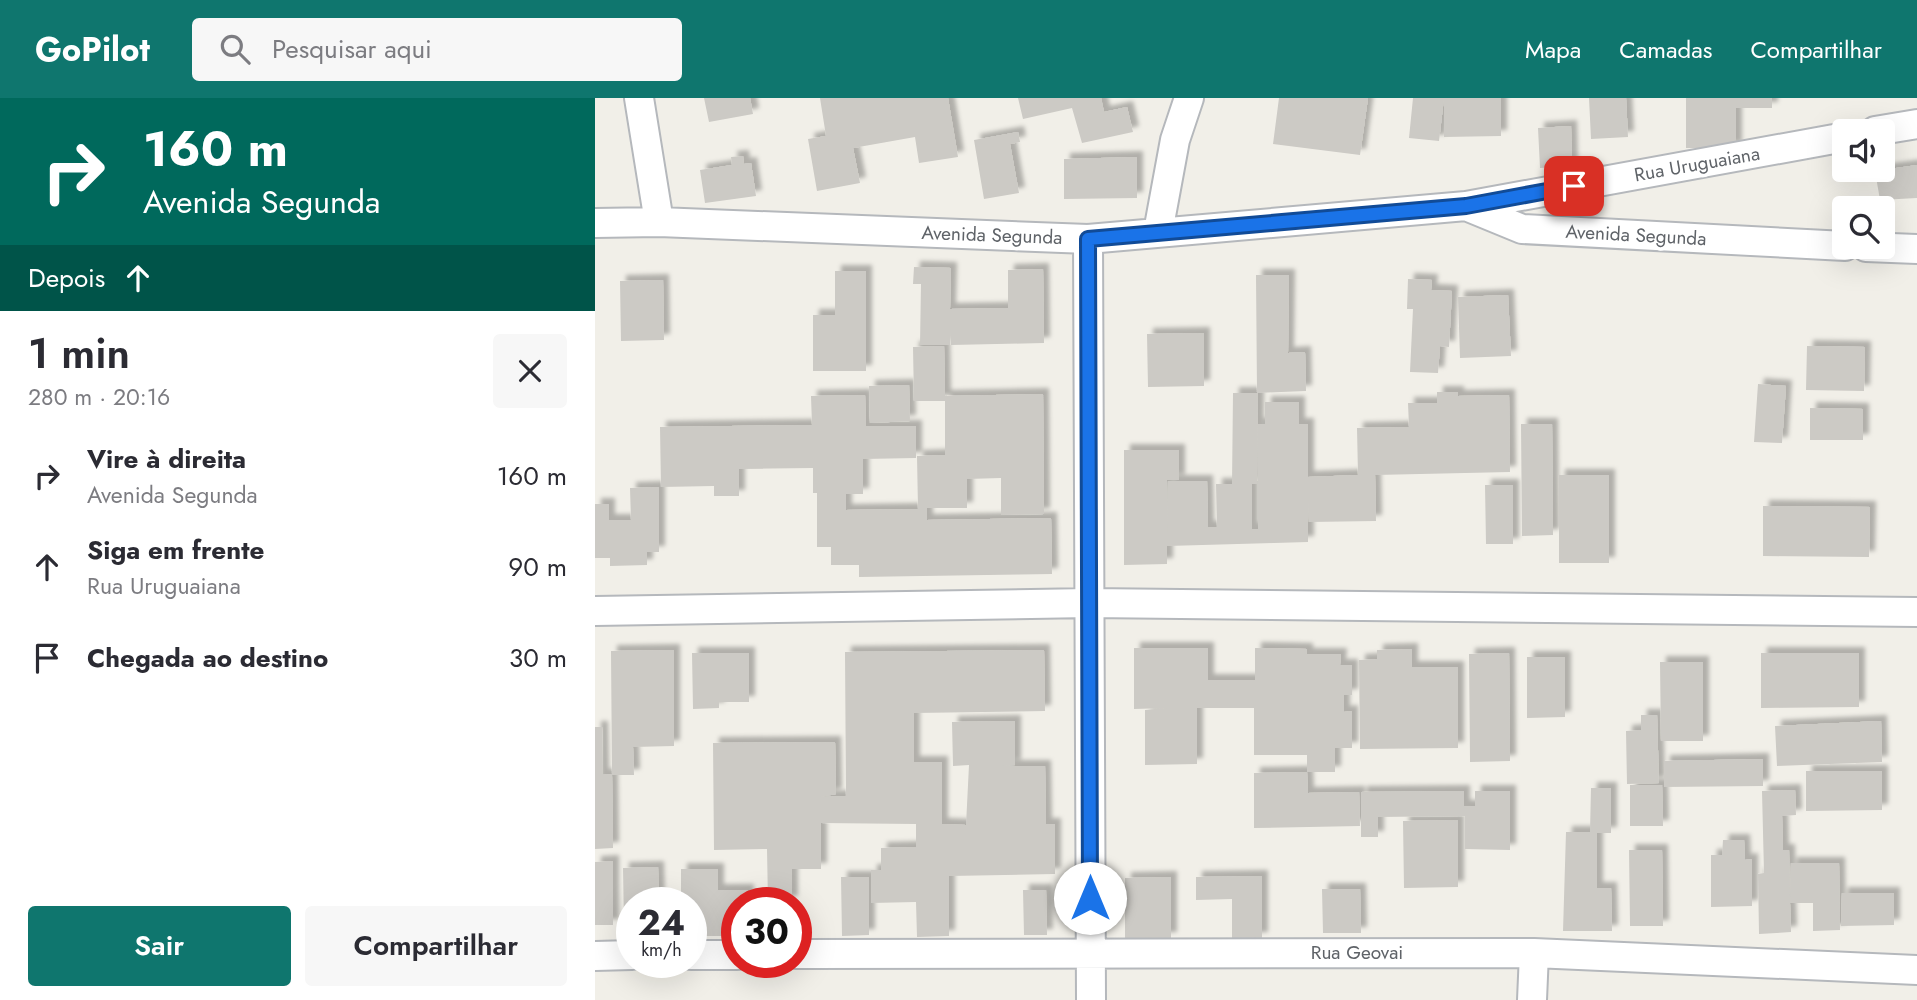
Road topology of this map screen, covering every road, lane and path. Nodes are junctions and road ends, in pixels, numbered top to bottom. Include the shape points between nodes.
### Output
1 (639, 98) edge
2 (1167, 98) edge
3 (1189, 98) edge
4 (1917, 124) edge
5 (1895, 128) edge
6 (1832, 139) edge
7 (1175, 140) junction
8 (1466, 206) junction
9 (660, 222) junction
10 (595, 223) edge
11 (1158, 232) junction
12 (1088, 239) junction
13 (1832, 245) edge
14 (1895, 248) edge
15 (1917, 249) edge
16 (1090, 603) junction
17 (595, 611) edge
18 (1917, 612) edge
19 (1090, 951) junction
20 (1534, 953) junction
21 (812, 954) edge
22 (595, 956) edge
23 (616, 956) edge
24 (1917, 970) edge
25 (1091, 1000) edge
26 (1532, 1000) edge

1 - 9 street
2 - 7 street
3 - 7 street
4 - 5 street
6 - 8 street, Rua Uruguaiana
7 - 11 street
8 - 11 street, Avenida Segunda
8 - 13 street, Avenida Segunda via 1522,229
9 - 10 street, Avenida Segunda
9 - 12 street, Avenida Segunda
11 - 12 street, Avenida Segunda
12 - 16 street
14 - 15 street
16 - 17 street
16 - 18 street
16 - 19 street
19 - 20 street, Rua Geovai
19 - 21 street, Rua Geovai
19 - 25 street
20 - 24 street, Rua Geovai
20 - 26 street
22 - 23 street

